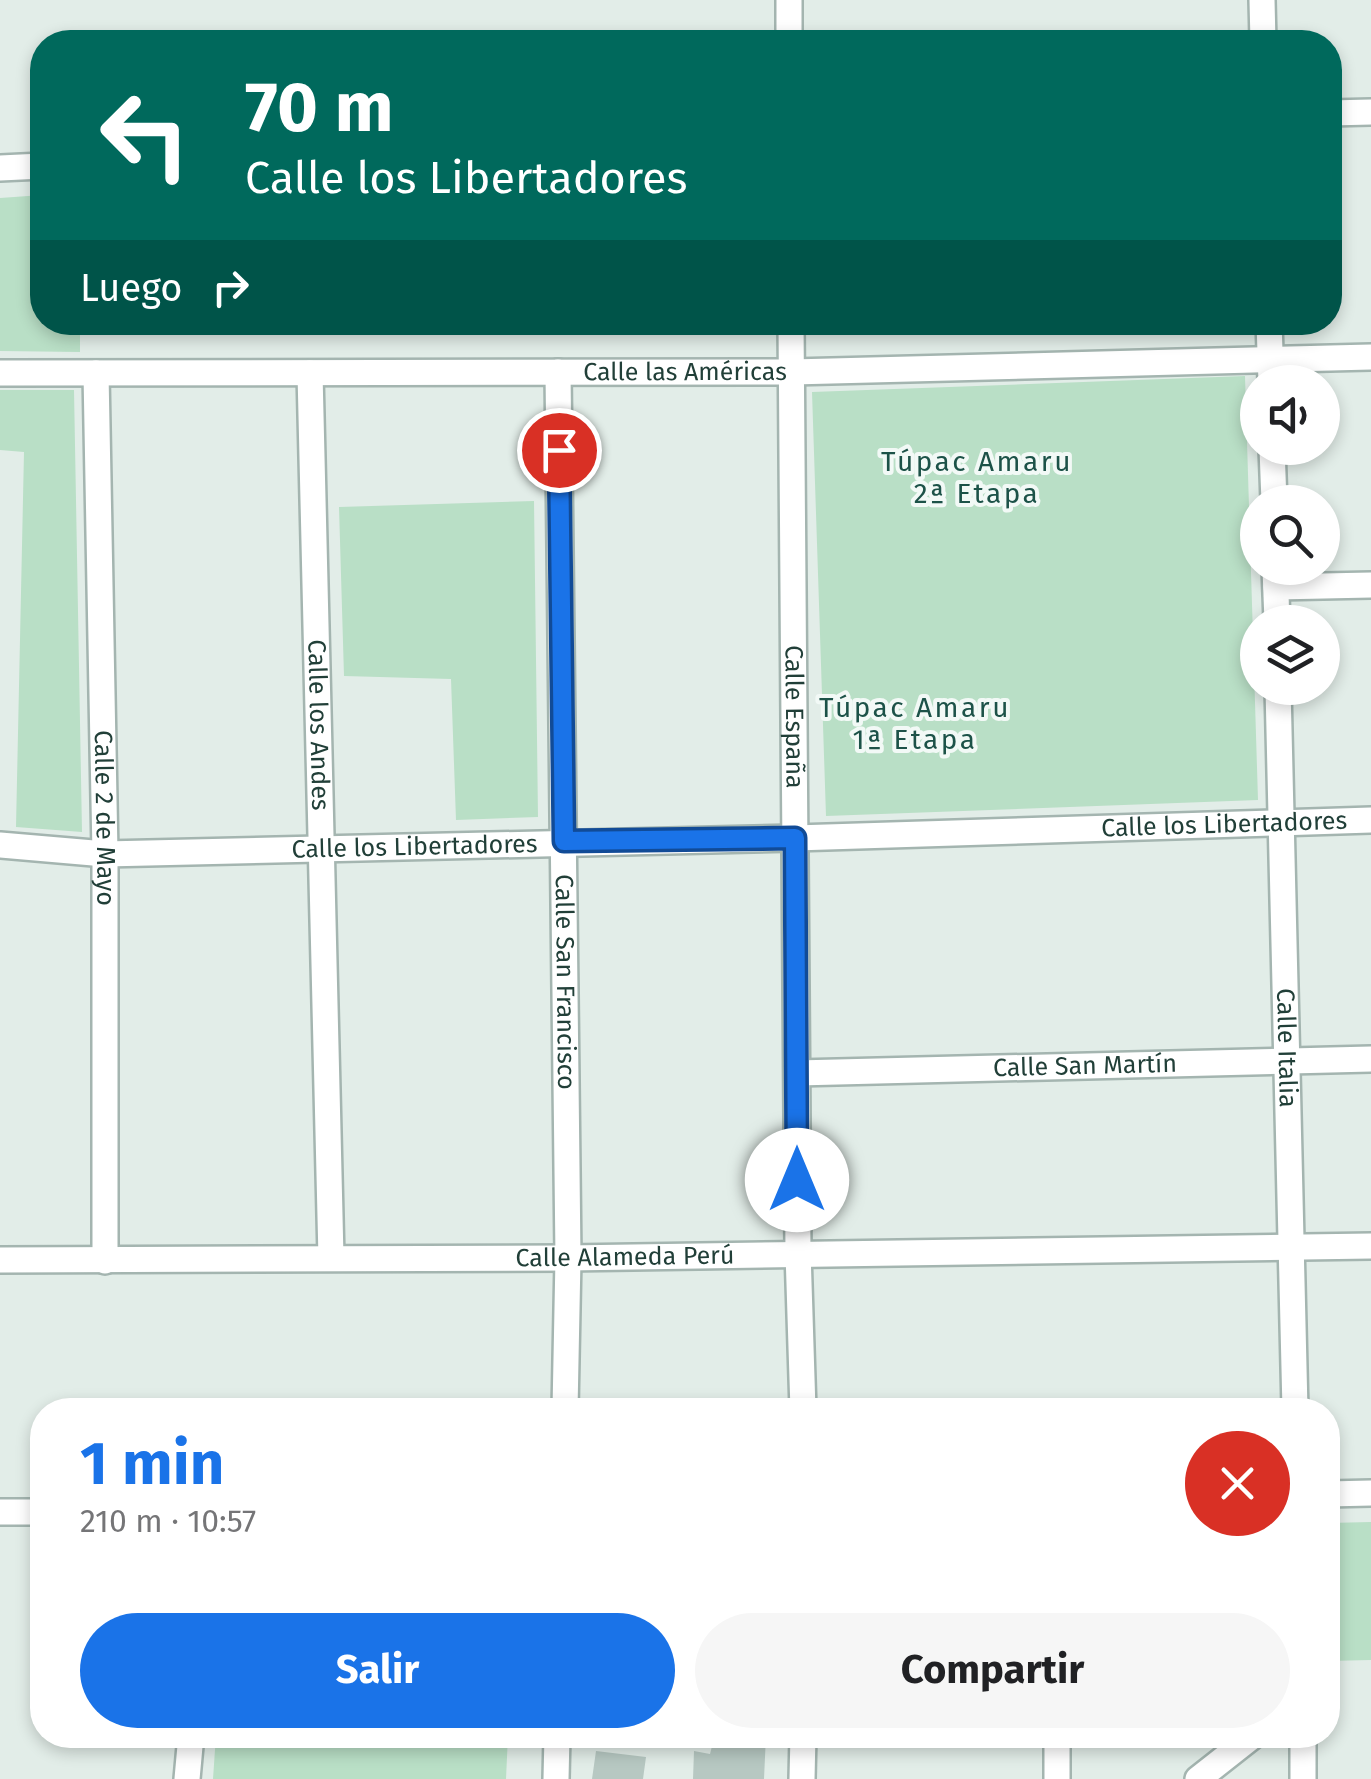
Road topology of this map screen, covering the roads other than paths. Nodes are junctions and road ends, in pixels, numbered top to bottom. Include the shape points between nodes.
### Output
1 (789, 0) edge
2 (1262, 0) edge
3 (789, 30) edge
4 (1263, 30) edge
5 (1371, 112) edge
6 (1342, 113) edge
7 (30, 167) edge
8 (0, 168) edge
9 (791, 335) edge
10 (1269, 335) edge
11 (1371, 357) edge
12 (1270, 365) edge
13 (1313, 365) edge
14 (1240, 371) edge
15 (0, 372) edge
16 (558, 372) junction
17 (792, 372) junction
18 (96, 373) junction
19 (310, 373) junction
20 (1340, 582) edge
21 (1371, 585) edge
22 (1279, 705) edge
23 (1282, 820) junction
24 (1371, 820) edge
25 (795, 838) junction
26 (564, 841) junction
27 (0, 844) edge
28 (320, 849) junction
29 (105, 854) junction
30 (1371, 1059) edge
31 (1287, 1062) junction
32 (796, 1073) junction
33 (1371, 1246) edge
34 (1292, 1248) junction
35 (798, 1252) junction
36 (331, 1258) junction
37 (568, 1258) junction
38 (0, 1260) edge
39 (105, 1262) junction
40 (565, 1398) edge
41 (802, 1398) edge
42 (1296, 1398) edge
43 (1371, 1493) edge
44 (1340, 1494) edge
45 (0, 1512) edge
46 (30, 1512) edge
47 (190, 1748) edge
48 (557, 1748) edge
49 (803, 1748) edge
50 (1057, 1748) edge
51 (1237, 1748) edge
52 (1303, 1748) edge
53 (187, 1779) edge
54 (556, 1779) edge
55 (802, 1779) edge
56 (1057, 1779) edge
57 (1198, 1779) edge
58 (1303, 1779) edge

1 - 3 street
2 - 4 street
5 - 6 street
7 - 8 street
9 - 17 street, Calle España
10 - 12 street
11 - 13 street, Calle las Américas
14 - 17 street, Calle las Américas
15 - 18 street, Calle las Américas
16 - 17 street, Calle las Américas
16 - 19 street, Calle las Américas
16 - 26 street, Calle San Francisco
17 - 25 street, Calle España
18 - 19 street, Calle las Américas
18 - 29 street, Calle 2 de Mayo
19 - 28 street, Calle los Andes
20 - 21 street
22 - 23 street, Calle Italia
23 - 24 street, Calle los Libertadores
23 - 25 street, Calle los Libertadores
23 - 31 street, Calle Italia
25 - 26 street, Calle los Libertadores
25 - 32 street, Calle España
26 - 28 street, Calle los Libertadores
26 - 37 street, Calle San Francisco
27 - 29 street, Calle los Libertadores
28 - 29 street, Calle los Libertadores
28 - 36 street, Calle los Andes
29 - 39 street, Calle 2 de Mayo
30 - 31 street, Calle San Martín
31 - 32 street, Calle San Martín
31 - 34 street, Calle Italia
32 - 35 street, Calle España
33 - 34 street, Calle Alameda Perú
34 - 35 street, Calle Alameda Perú
34 - 42 street, Calle Italia
35 - 37 street, Calle Alameda Perú
35 - 41 street, Calle España
36 - 37 street, Calle Alameda Perú
36 - 39 street, Calle Alameda Perú
37 - 40 street, Calle San Francisco
38 - 39 street, Calle Alameda Perú
43 - 44 street
45 - 46 street
47 - 53 street
48 - 54 street
49 - 55 street
50 - 56 street
51 - 57 street
52 - 58 street

